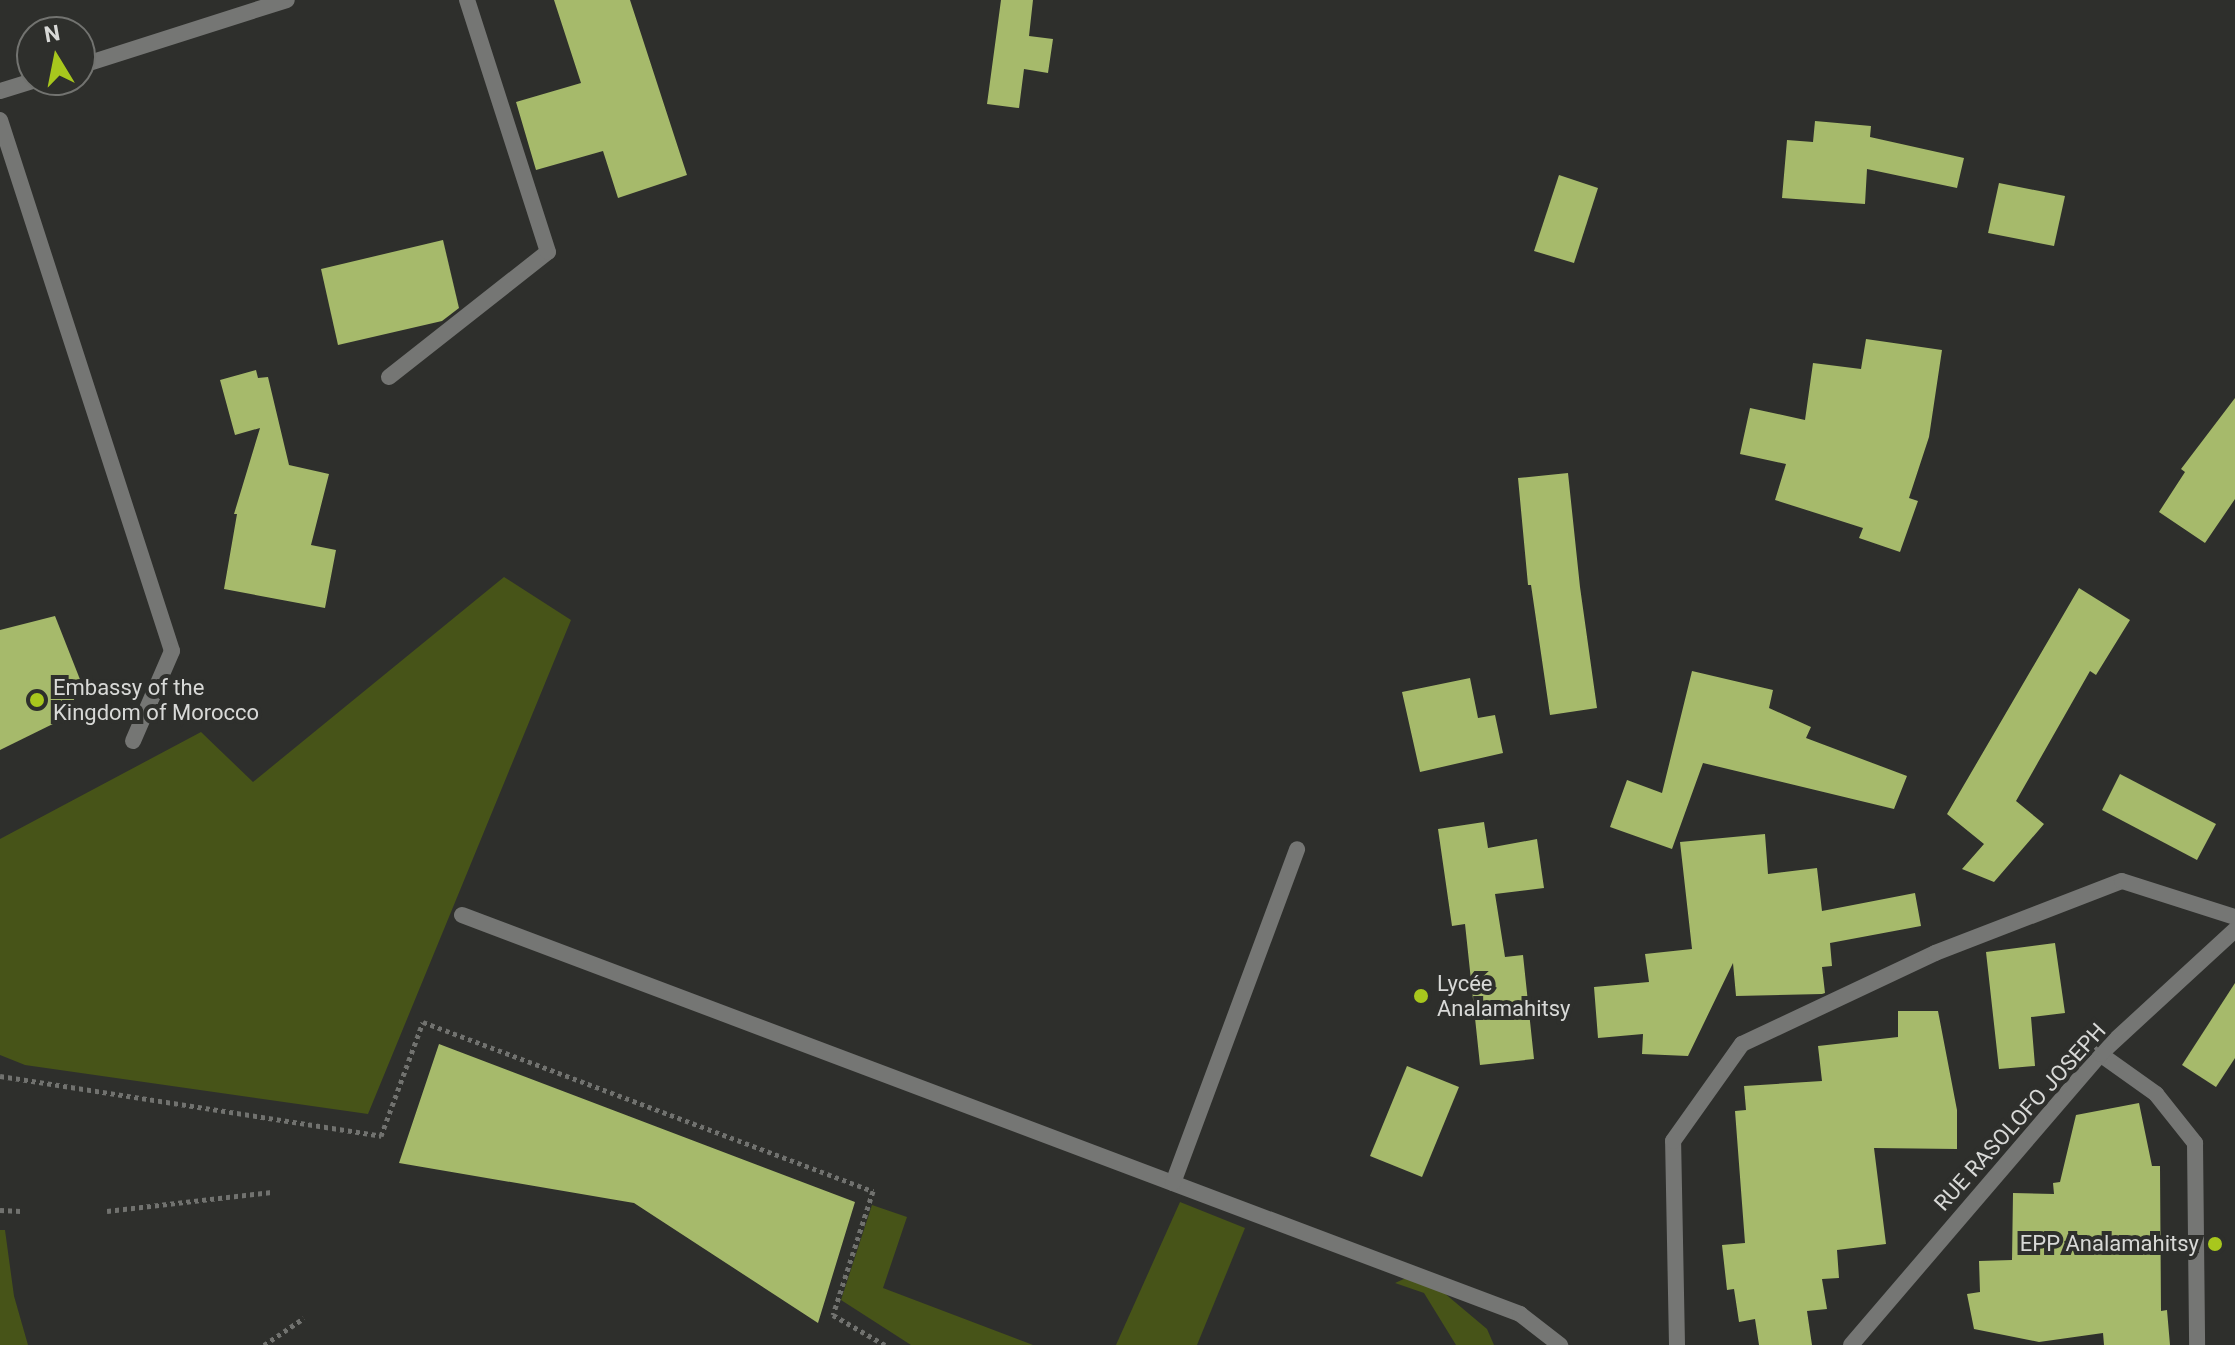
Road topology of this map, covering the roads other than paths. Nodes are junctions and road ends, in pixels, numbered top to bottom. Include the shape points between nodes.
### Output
1 (287, 0) edge
2 (467, 0) edge
3 (96, 61) edge
4 (0, 120) edge
5 (389, 377) dead end
6 (133, 741) dead end
7 (1297, 849) dead end
8 (462, 915) dead end
9 (2235, 917) edge
10 (2235, 930) edge
11 (2100, 1054) junction
12 (1173, 1183) junction
13 (1560, 1345) edge
14 (1677, 1345) edge
15 (1851, 1345) edge
16 (2197, 1345) edge

1 - 3 street
2 - 5 street via 548,252
4 - 6 street via 172,651
7 - 12 street
8 - 12 street
9 - 14 street via 2122,881 1935,953 1742,1044 1673,1141
10 - 11 street, RUE RASOLOFO JOSEPH
11 - 15 street, RUE RASOLOFO JOSEPH
11 - 16 street via 2156,1094 2195,1143
12 - 13 street via 1520,1314

